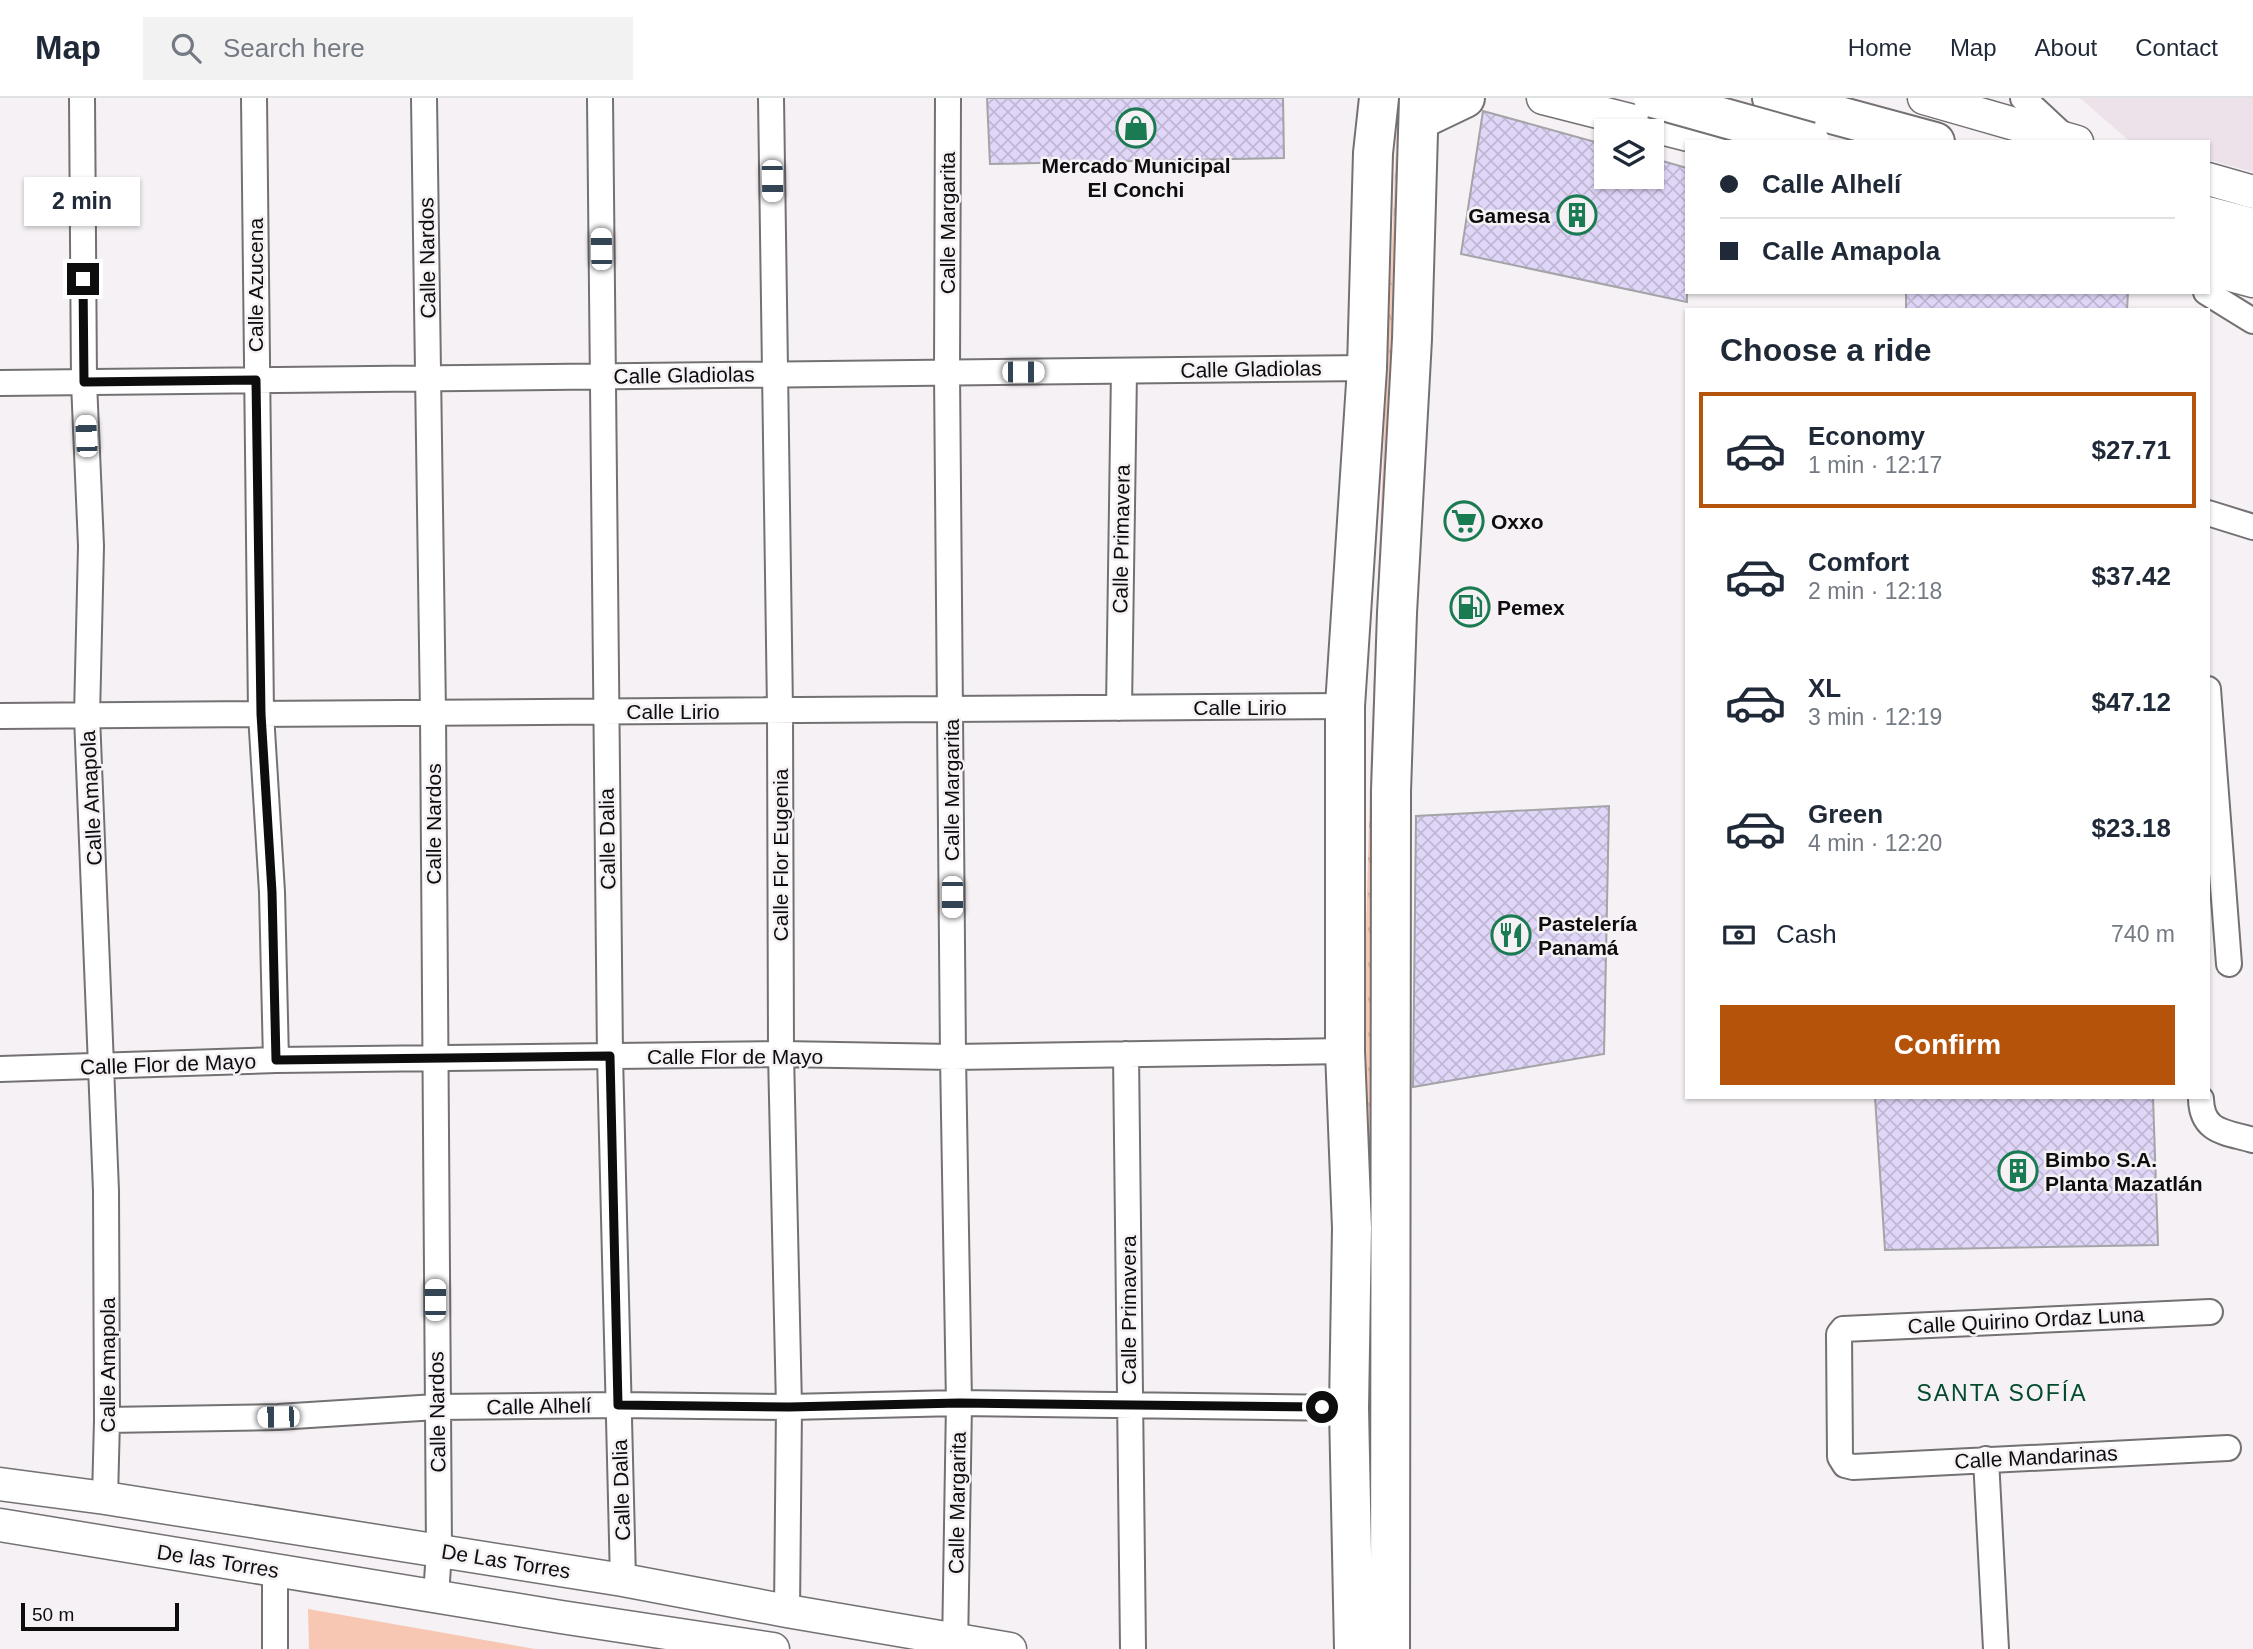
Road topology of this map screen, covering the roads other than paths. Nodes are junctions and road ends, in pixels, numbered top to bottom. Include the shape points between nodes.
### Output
1 (82, 98) edge
2 (254, 98) edge
3 (424, 98) edge
4 (600, 98) edge
5 (771, 98) edge
6 (948, 98) edge
7 (1465, 98) edge
8 (1543, 98) edge
9 (1653, 98) edge
10 (1694, 98) edge
11 (1772, 98) edge
12 (1924, 98) edge
13 (2023, 98) edge
14 (1372, 107) edge
15 (1419, 109) edge
16 (1702, 138) edge
17 (1804, 140) edge
18 (1929, 140) edge
19 (2072, 140) edge
20 (2210, 180) edge
21 (2253, 192) edge
22 (2210, 217) edge
23 (2253, 228) edge
24 (2210, 245) edge
25 (2253, 256) edge
26 (2210, 270) edge
27 (2253, 281) edge
28 (2209, 294) edge
29 (2253, 321) edge
30 (1367, 368) junction
31 (1124, 371) junction
32 (947, 373) junction
33 (774, 374) junction
34 (603, 376) junction
35 (429, 378) junction
36 (256, 380) junction
37 (84, 382) junction
38 (0, 383) edge
39 (2210, 514) edge
40 (2253, 527) edge
41 (1345, 706) junction
42 (1119, 708) junction
43 (950, 709) junction
44 (780, 710) junction
45 (606, 712) junction
46 (433, 713) junction
47 (261, 714) junction
48 (0, 716) edge
49 (87, 716) junction
50 (2210, 720) edge
51 (2229, 964) dead end
52 (1345, 1051) junction
53 (781, 1054) junction
54 (1126, 1054) junction
55 (610, 1056) junction
56 (953, 1057) junction
57 (433, 1059) junction
58 (276, 1060) junction
59 (102, 1066) junction
60 (0, 1069) edge
61 (2201, 1099) dead end
62 (2253, 1140) edge
63 (2210, 1312) dead end
64 (959, 1403) junction
65 (618, 1405) junction
66 (1129, 1405) junction
67 (436, 1407) junction
68 (789, 1407) junction
69 (1349, 1408) junction
70 (107, 1420) junction
71 (2228, 1448) dead end
72 (1986, 1459) junction
73 (1844, 1465) joint
74 (0, 1484) edge
75 (105, 1498) junction
76 (0, 1525) edge
77 (439, 1551) junction
78 (275, 1570) junction
79 (623, 1580) junction
80 (436, 1596) junction
81 (787, 1611) junction
82 (955, 1644) edge
83 (275, 1649) edge
84 (773, 1649) edge
85 (1010, 1649) edge
86 (1133, 1649) edge
87 (1354, 1649) edge
88 (1390, 1649) edge
89 (1996, 1649) edge

1 - 37 street, Calle Amapola
2 - 36 street, Calle Azucena
3 - 35 street, Calle Nardos
4 - 34 street, Calle Dalia
5 - 33 street, Calle Flor Eugenia
6 - 32 street, Calle Margarita
7 - 15 main road
8 - 16 street
9 - 17 main road, bridge
10 - 16 street
11 - 18 main road
12 - 19 street
13 - 19 street
14 - 30 main road
15 - 88 main road via 1391,791
20 - 21 street
22 - 23 main road
24 - 25 main road
26 - 27 street
28 - 29 street
30 - 31 street, Calle Gladiolas
30 - 41 main road
31 - 32 street, Calle Gladiolas
31 - 42 street, Calle Primavera
32 - 33 street, Calle Gladiolas
32 - 43 street, Calle Margarita
33 - 34 street, Calle Gladiolas
33 - 44 street, Calle Flor Eugenia
34 - 35 street, Calle Gladiolas
34 - 45 street, Calle Dalia
35 - 36 street, Calle Gladiolas
35 - 46 street, Calle Nardos
36 - 37 street, Calle Gladiolas
36 - 47 street, Calle Azucena
37 - 38 street, Calle Gladiolas
37 - 49 street, Calle Amapola via 91,546
39 - 40 street
41 - 42 street, Calle Lirio
41 - 52 main road
42 - 43 street, Calle Lirio
43 - 44 street, Calle Lirio
43 - 56 street, Calle Margarita
44 - 45 street, Calle Lirio
44 - 53 street, Calle Flor Eugenia
45 - 46 street, Calle Lirio
45 - 55 street, Calle Dalia
46 - 47 street, Calle Lirio
46 - 57 street, Calle Nardos
47 - 49 street, Calle Lirio
47 - 58 street, Calle Azucena
48 - 49 street, Calle Lirio
49 - 59 street, Calle Amapola
50 - 51 street
52 - 54 street, Calle Flor de Mayo
52 - 69 main road via 1352,1228
53 - 55 street, Calle Flor de Mayo
53 - 56 street, Calle Flor de Mayo
53 - 68 street, Calle Flor Eugenia
54 - 56 street, Calle Flor de Mayo
54 - 66 street, Calle Primavera
55 - 57 street, Calle Flor de Mayo
55 - 65 street, Calle Dalia
56 - 64 street, Calle Margarita
57 - 58 street, Calle Flor de Mayo
57 - 67 street, Calle Nardos
58 - 59 street, Calle Flor de Mayo
59 - 60 street, Calle Flor de Mayo
59 - 70 street, Calle Amapola
61 - 62 street via 2205,1121
63 - 73 street, Calle Quirino Ordaz Luna via 1843,1329 1839,1334 1840,1457
64 - 66 street, Calle Alhelí
64 - 68 street, Calle Alhelí
64 - 82 street, Calle Margarita
65 - 67 street, Calle Alhelí
65 - 68 street, Calle Alhelí
65 - 79 street, Calle Dalia
66 - 69 street, Calle Alhelí
66 - 86 street, Calle Primavera
67 - 70 street, Calle Alhelí via 278,1417
67 - 77 street, Calle Nardos
68 - 81 street, Calle Flor Eugenia
69 - 87 main road
70 - 75 street, Calle Amapola
71 - 72 street, Calle Mandarinas
72 - 73 street, Calle Mandarinas
72 - 89 street
74 - 75 street, De Las Torres
75 - 77 street, De Las Torres
76 - 78 street, De las Torres
77 - 79 street, De Las Torres
77 - 80 street, De las Torres
78 - 80 street, De las Torres
78 - 83 street
79 - 81 street, De Las Torres
80 - 84 street, De las Torres
81 - 82 street, De Las Torres
82 - 85 street, De Las Torres

